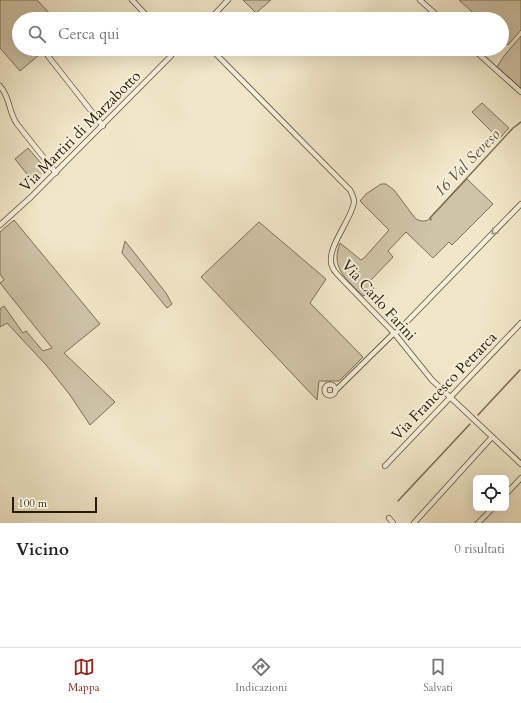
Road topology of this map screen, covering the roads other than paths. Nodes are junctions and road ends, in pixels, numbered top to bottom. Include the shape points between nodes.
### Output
1 (132, 0) edge
2 (228, 0) edge
3 (420, 0) edge
4 (143, 12) edge
5 (217, 12) edge
6 (433, 12) edge
7 (48, 56) dead end
8 (170, 56) edge
9 (217, 56) edge
10 (481, 56) edge
11 (0, 86) edge
12 (521, 92) edge
13 (103, 126) junction
14 (56, 173) junction
15 (521, 204) edge
16 (0, 225) edge
17 (521, 323) edge
18 (394, 334) junction
19 (345, 381) junction
20 (332, 385) junction
21 (336, 391) junction
22 (450, 397) junction
23 (492, 437) junction
24 (521, 464) edge
25 (385, 466) dead end
26 (521, 478) edge
27 (509, 491) edge
28 (490, 511) edge
29 (389, 518) dead end
30 (393, 523) edge
31 (414, 523) edge
32 (478, 523) edge

1 - 4 street
2 - 5 street
3 - 6 street
7 - 13 street
8 - 13 street, Via Martiri di Marzabotto
9 - 18 street, Via Carlo Farini via 350,190 354,203 332,252 332,266
10 - 12 street
11 - 14 street via 7,96 17,124
13 - 14 street, Via Martiri di Marzabotto
14 - 16 street, Via Martiri di Marzabotto
15 -> 18 street
17 - 22 street, Via Francesco Petrarca
18 - 19 street
18 - 22 street, Via Carlo Farini via 426,374
19 - 20 street
19 - 21 street
20 - 21 street
20 - 21 street via 327,385 324,392 330,396
22 - 23 street, Via Carlo Farini
22 - 25 street, Via Francesco Petrarca
23 - 24 street, Via Carlo Farini
23 - 31 street
26 - 27 street
28 - 32 street
29 - 30 street

